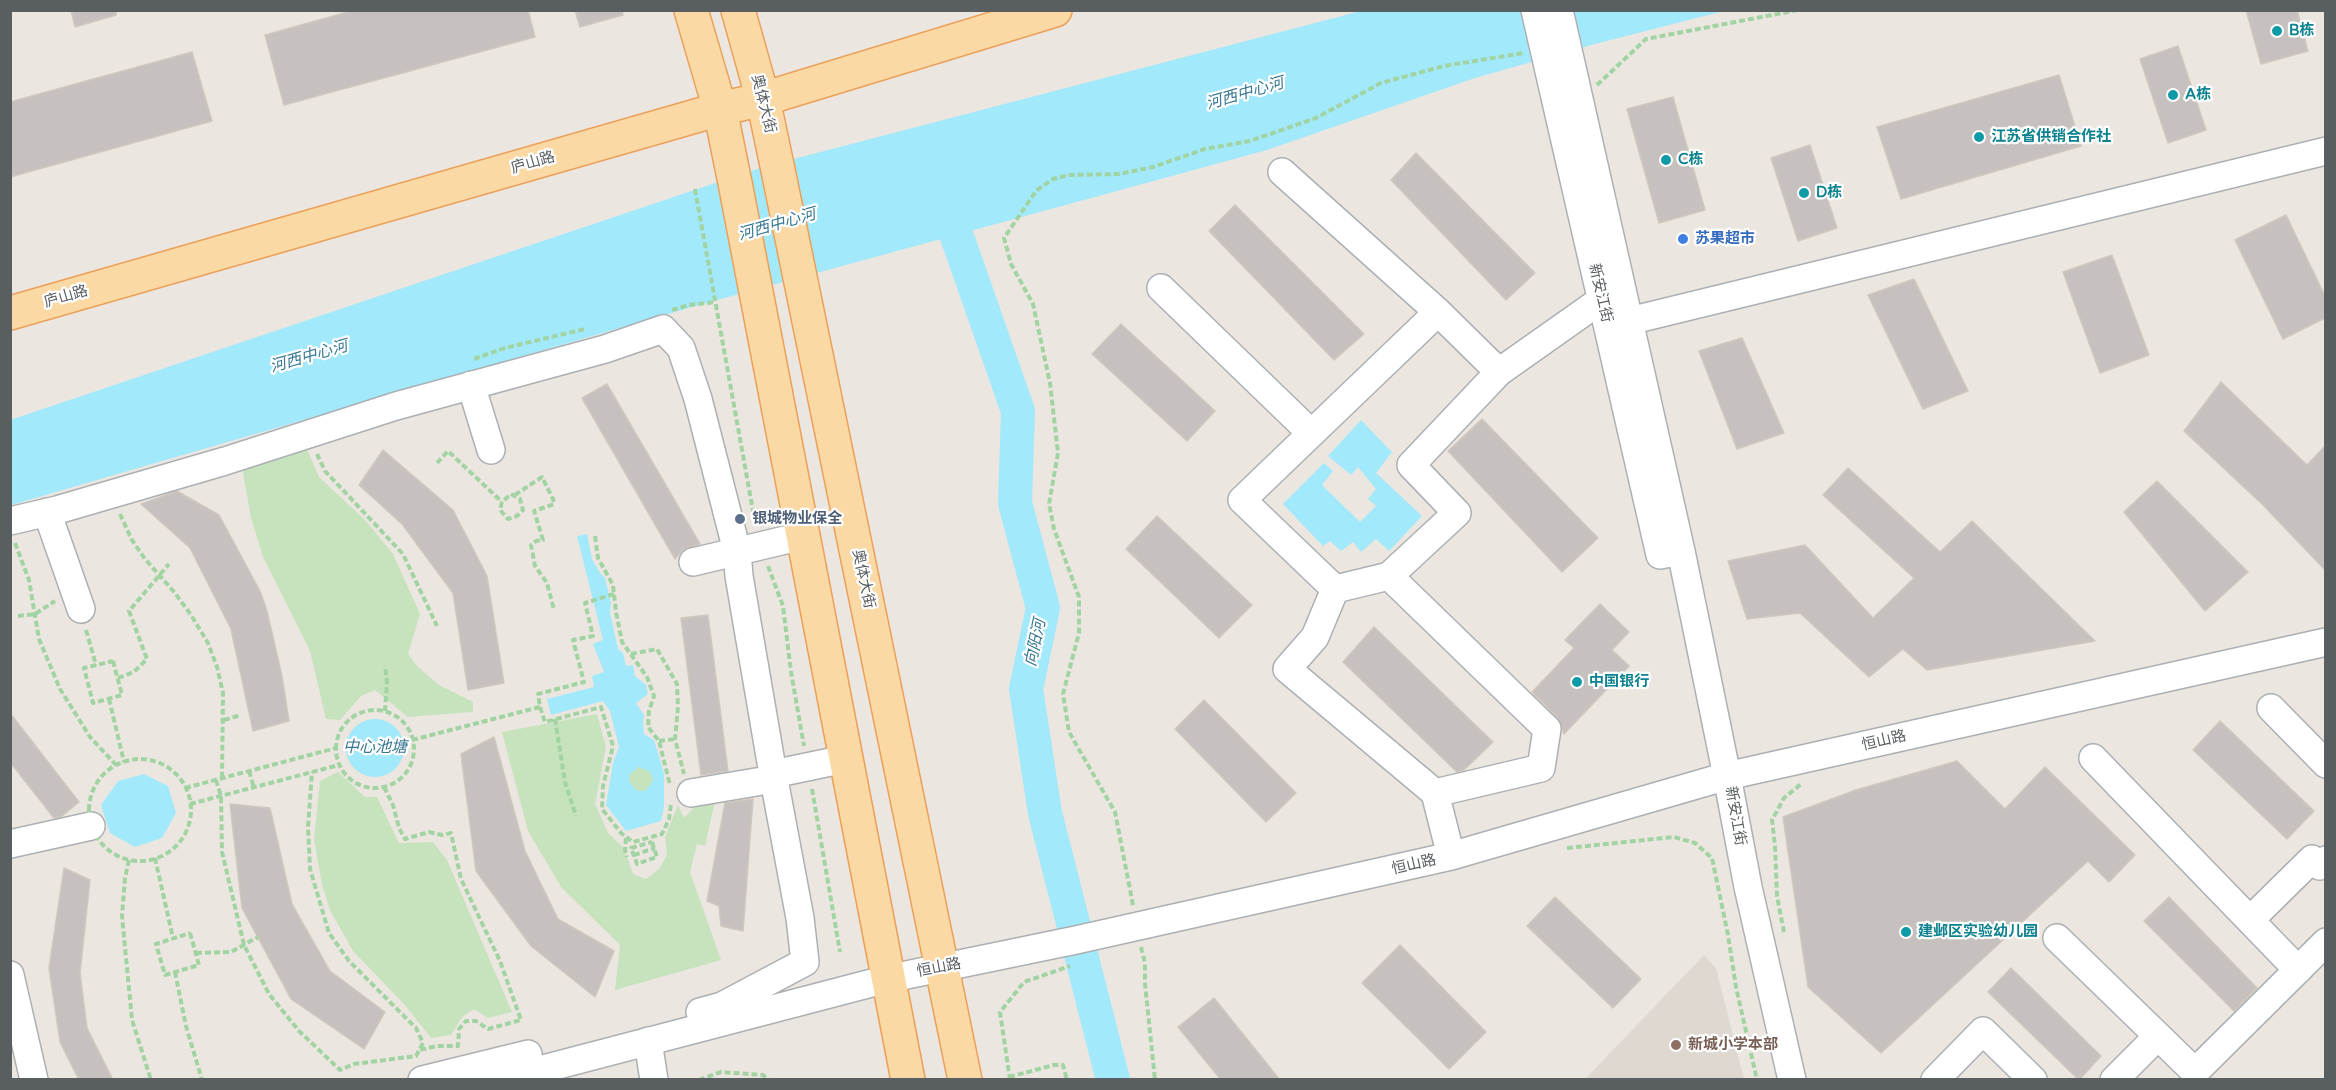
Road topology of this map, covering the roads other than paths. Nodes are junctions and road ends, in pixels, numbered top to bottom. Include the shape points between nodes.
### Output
1 (691, 10) edge
2 (738, 10) edge
3 (1055, 10) edge
4 (1535, 10) edge
5 (1558, 10) edge
6 (1569, 90) junction
7 (763, 99) junction
8 (720, 109) junction
9 (2325, 151) edge
10 (1282, 172) dead end
11 (1161, 288) dead end
12 (1601, 300) junction
13 (1438, 312) junction
14 (10, 313) edge
15 (1629, 321) junction
16 (1498, 372) junction
17 (471, 385) junction
18 (1311, 433) junction
19 (491, 450) dead end
20 (47, 512) junction
21 (10, 521) edge
22 (802, 536) junction
23 (748, 549) junction
24 (1681, 551) junction
25 (693, 562) dead end
26 (1389, 576) junction
27 (1335, 589) junction
28 (81, 609) road end
29 (2325, 642) edge
30 (2271, 708) dead end
31 (2094, 758) dead end
32 (845, 759) junction
33 (2325, 764) edge
34 (773, 776) junction
35 (1727, 776) junction
36 (1435, 793) junction
37 (678, 796) road end
38 (91, 826) road end
39 (10, 844) edge
40 (1451, 856) junction
41 (2325, 860) edge
42 (2250, 920) junction
43 (2057, 938) dead end
44 (2325, 942) edge
45 (942, 968) junction
46 (2298, 970) junction
47 (10, 975) edge
48 (887, 979) junction
49 (2158, 1036) junction
50 (639, 1044) junction
51 (34, 1080) edge
52 (422, 1080) edge
53 (501, 1080) edge
54 (636, 1080) edge
55 (654, 1080) edge
56 (908, 1080) edge
57 (965, 1080) edge
58 (1792, 1080) edge
59 (1935, 1080) edge
60 (2033, 1080) edge
61 (2114, 1080) edge

1 - 8 main road
2 - 7 main road, 奥体大街
3 - 7 main road, 庐山路
4 - 6 street, 新安江街 via 1544,51
5 - 6 street, 新安江街
6 - 12 street, 新安江街
6 - 15 street, 新安江街
7 - 8 main road, 庐山路
7 - 45 main road, 奥体大街
8 - 14 main road, 庐山路
8 - 22 main road
9 - 15 street
10 - 13 street
11 - 18 street
12 - 16 street
12 - 24 street, 新安江街 via 1660,555
13 - 16 street
13 - 18 street
15 - 24 street, 新安江街
16 - 26 street via 1410,465 1457,513
17 - 19 street
17 - 20 street
17 - 23 street via 663,329 681,348
18 - 27 street via 1242,500
20 - 21 street
20 - 28 street
22 - 23 street
22 - 32 main road
23 - 25 street
23 - 34 street via 739,576
24 - 35 street, 新安江街
26 - 27 street
26 - 36 street via 1547,729 1541,768
27 - 36 street via 1315,638 1287,669
29 - 35 street, 恒山路
30 - 33 street
31 - 42 street
32 - 34 street
32 - 48 main road
34 - 37 street
34 - 52 street via 805,962 722,1006
35 - 40 street, 恒山路
35 - 58 street, 新安江街
36 - 40 street
38 - 39 street
40 - 45 street, 恒山路 via 1134,936
41 - 42 street via 2320,866 2313,859
42 - 46 street
43 - 49 street
44 - 46 street
45 - 48 street, 恒山路
45 - 57 main road, 奥体大街
46 - 49 street via 2195,1072
47 - 51 street
48 - 50 street, 恒山路
48 - 56 main road
49 - 61 street
50 - 53 street, 恒山路
50 - 54 street
50 - 55 street
59 - 60 street via 1983,1031

